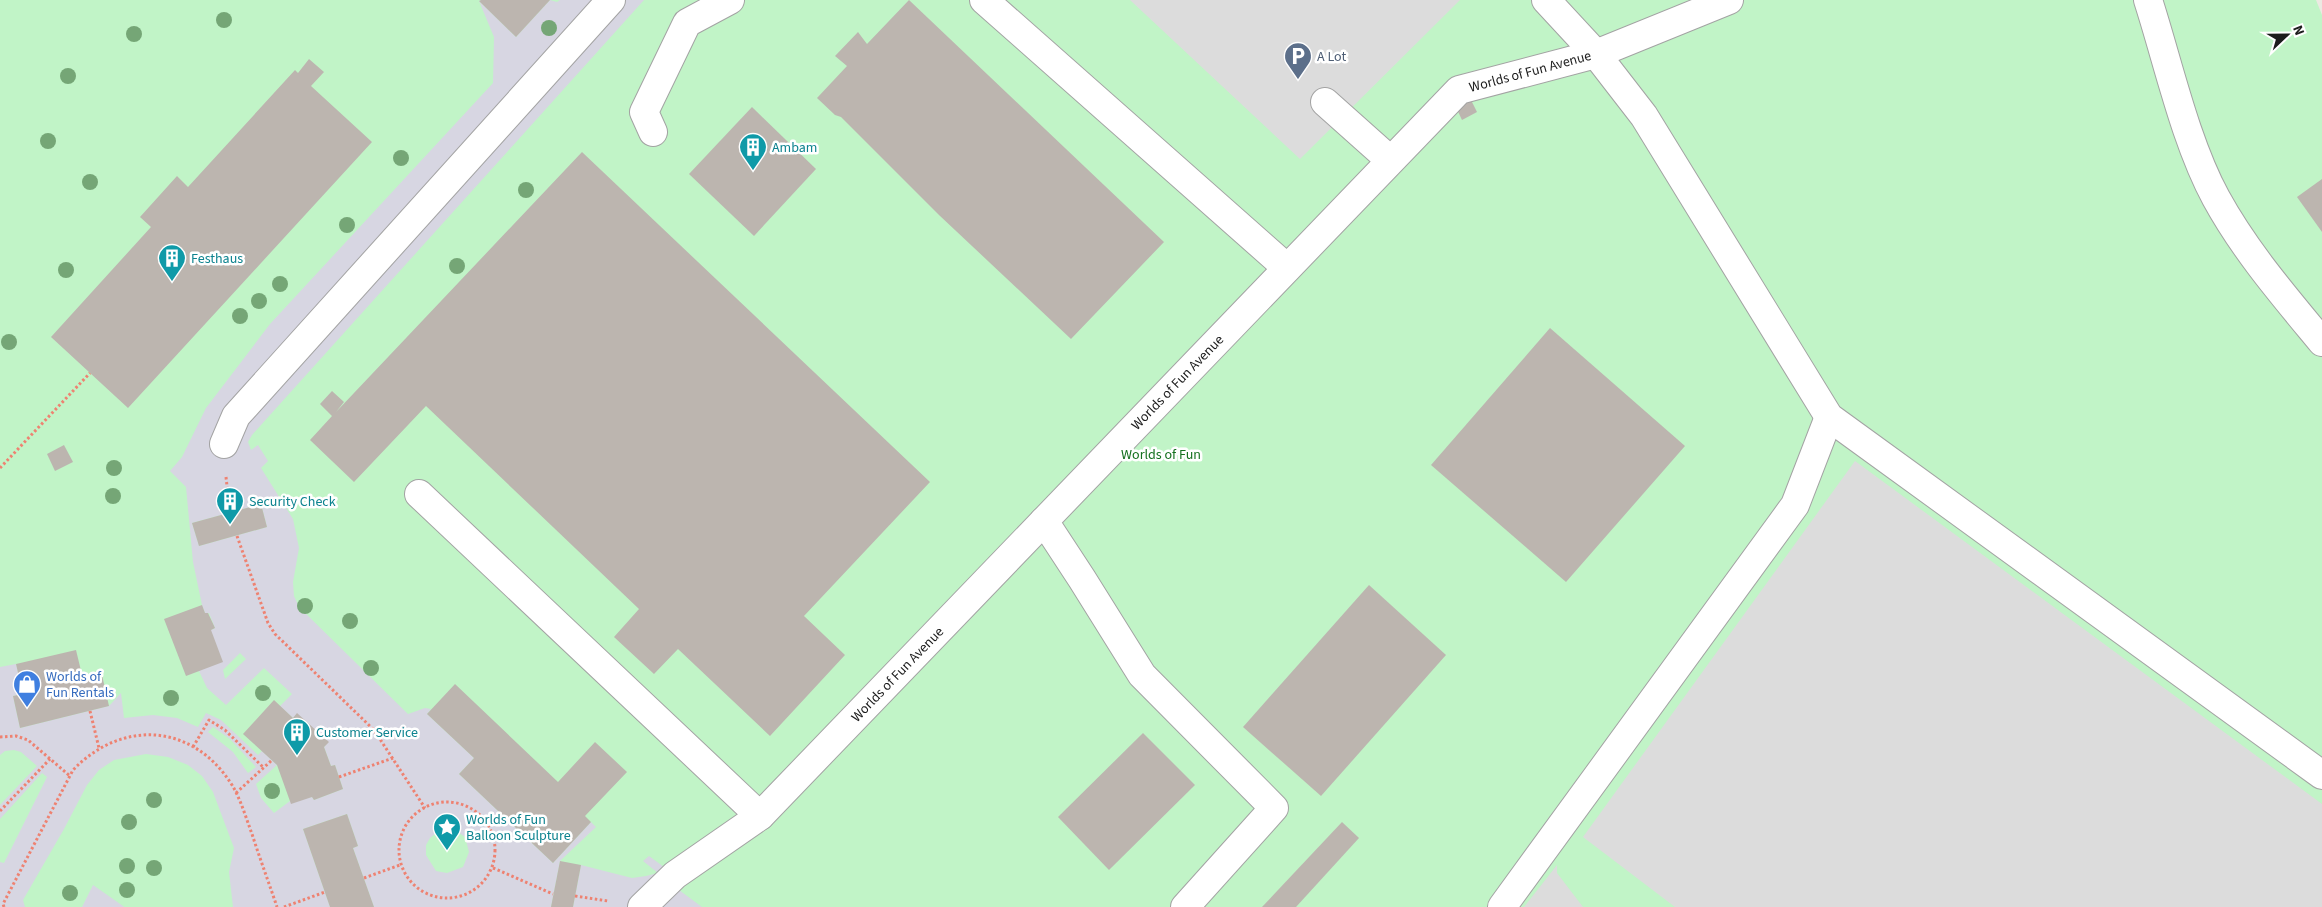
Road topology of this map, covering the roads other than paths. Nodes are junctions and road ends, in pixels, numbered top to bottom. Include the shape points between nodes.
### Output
1 (611, 0) edge
2 (730, 0) edge
3 (984, 0) edge
4 (1546, 0) edge
5 (1729, 0) edge
6 (2148, 0) edge
7 (1596, 54) junction
8 (1325, 102) dead end
9 (653, 132) dead end
10 (1390, 160) junction
11 (1287, 268) junction
12 (2322, 342) edge
13 (1829, 417) junction
14 (224, 444) dead end
15 (419, 494) dead end
16 (1044, 521) junction
17 (2322, 775) edge
18 (760, 816) junction
19 (642, 907) edge
20 (1185, 907) edge
21 (1502, 907) edge

1 - 14 street via 236,416
2 - 9 street via 687,24 644,112
3 - 11 street
4 - 7 street
5 - 7 street, Worlds of Fun Avenue
6 - 12 street via 2195,149 2215,197 2242,242
7 - 10 street, Worlds of Fun Avenue via 1459,90
7 - 13 street via 1644,116
8 - 10 street
10 - 11 street, Worlds of Fun Avenue
11 - 16 street, Worlds of Fun Avenue
13 - 17 street
13 - 21 street via 1795,505
15 - 18 street
16 - 18 street, Worlds of Fun Avenue
16 - 20 street via 1142,675 1274,808
18 - 19 street, Worlds of Fun Avenue via 674,875

